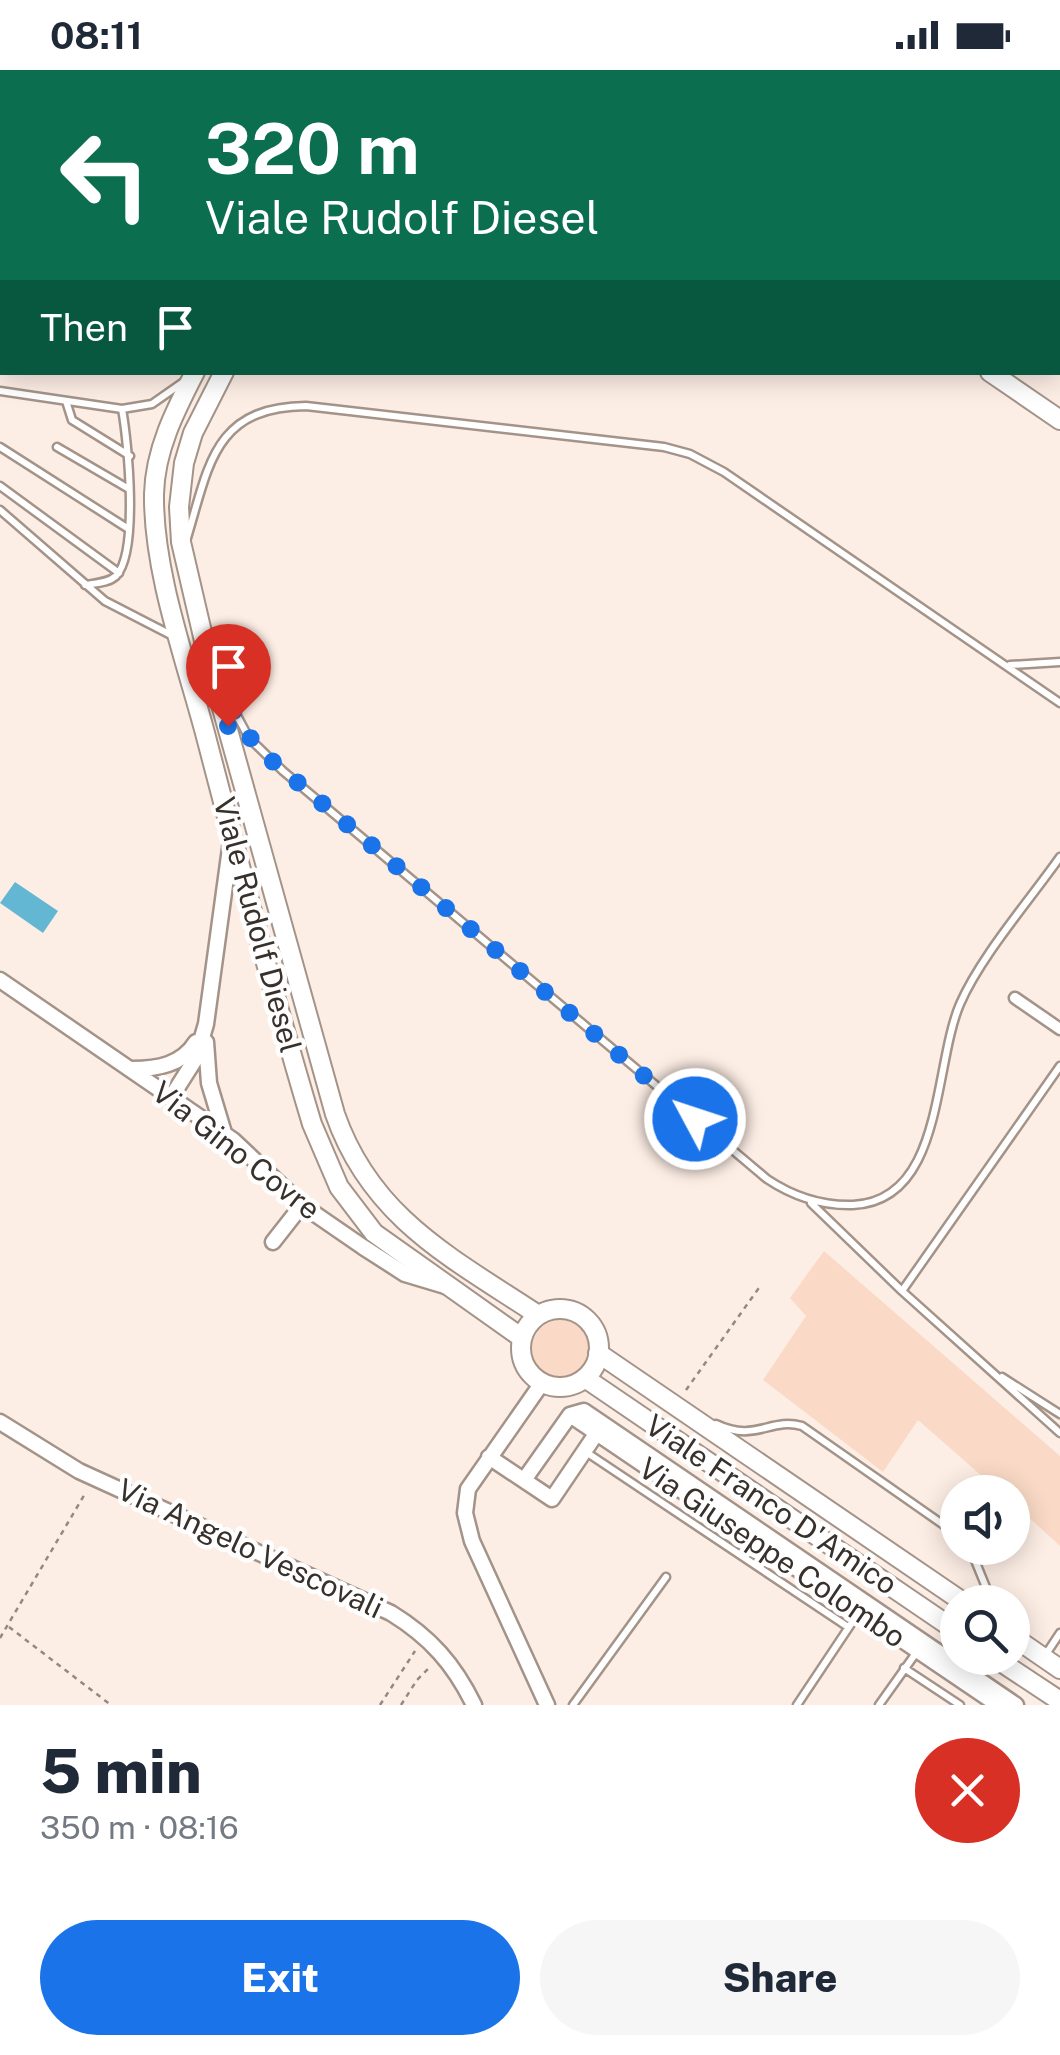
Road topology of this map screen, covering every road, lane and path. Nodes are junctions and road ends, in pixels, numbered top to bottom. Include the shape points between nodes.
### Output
1 (192, 375) edge
2 (194, 375) edge
3 (222, 375) edge
4 (994, 375) edge
5 (0, 392) edge
6 (66, 401) junction
7 (122, 410) junction
8 (1060, 420) edge
9 (57, 446) dead end
10 (0, 447) edge
11 (130, 456) junction
12 (0, 486) edge
13 (130, 489) junction
14 (0, 510) edge
15 (127, 528) junction
16 (183, 553) junction
17 (119, 573) junction
18 (85, 585) junction
19 (208, 658) junction
20 (1060, 662) edge
21 (1008, 665) junction
22 (190, 677) junction
23 (1060, 703) edge
24 (232, 835) junction
25 (1060, 857) edge
26 (0, 980) edge
27 (1015, 998) dead end
28 (206, 1024) junction
29 (1060, 1030) edge
30 (1060, 1066) edge
31 (131, 1069) junction
32 (172, 1096) junction
33 (224, 1134) junction
34 (810, 1201) junction
35 (302, 1205) junction
36 (273, 1242) dead end
37 (761, 1285) dead end
38 (451, 1288) junction
39 (902, 1291) junction
40 (538, 1315) junction
41 (522, 1338) junction
42 (598, 1354) junction
43 (986, 1366) junction
44 (585, 1378) junction
45 (542, 1383) junction
46 (686, 1390) dead end
47 (665, 1401) junction
48 (1060, 1414) edge
49 (570, 1415) junction
50 (0, 1422) edge
51 (1060, 1433) edge
52 (596, 1434) junction
53 (585, 1451) junction
54 (489, 1457) junction
55 (95, 1478) junction
56 (524, 1480) junction
57 (701, 1506) junction
58 (940, 1522) edge
59 (690, 1523) junction
60 (666, 1577) dead end
61 (940, 1586) edge
62 (862, 1607) junction
63 (940, 1620) edge
64 (7, 1626) junction
65 (848, 1627) junction
66 (1060, 1633) edge
67 (0, 1638) edge
68 (431, 1640) junction
69 (920, 1646) junction
70 (1030, 1647) edge
71 (448, 1658) junction
72 (1044, 1658) junction
73 (904, 1668) junction
74 (1060, 1669) edge
75 (1021, 1675) edge
76 (1060, 1701) edge
77 (799, 1702) edge
78 (111, 1705) edge
79 (380, 1705) edge
80 (401, 1705) edge
81 (474, 1705) edge
82 (546, 1705) edge
83 (573, 1705) edge
84 (808, 1705) edge
85 (879, 1705) edge
86 (960, 1705) edge
87 (998, 1705) edge
88 (1016, 1705) edge

1 - 7 lane via 160,400
2 - 22 street, Viale Rudolf Diesel via 166,434 154,494 160,555
3 - 16 street, Viale Rudolf Diesel via 184,463
4 - 8 street
5 - 6 lane
6 - 7 lane
6 - 11 lane via 71,418
7 - 11 lane
9 - 13 lane
10 - 15 lane
11 - 13 lane
12 - 17 lane
13 - 15 lane
14 - 18 lane
15 - 17 lane
16 - 19 street, Viale Rudolf Diesel
16 - 21 lane via 220,441 248,418 274,409 306,406 652,445 715,466
17 - 18 lane
18 - 22 lane via 167,631
19 - 34 lane via 242,728 264,754 766,1179
19 - 40 street, Viale Rudolf Diesel via 348,1146 397,1216
20 - 21 lane
21 - 23 lane
22 - 24 street, Viale Rudolf Diesel
24 - 28 street
24 - 38 street, Viale Rudolf Diesel via 331,1173 374,1232
25 - 34 lane via 966,990 915,1172 875,1202
26 - 31 street, Via Gino Covre
27 - 29 street
28 - 31 street via 181,1059
28 - 32 street via 196,1058
28 - 33 street via 208,1083
30 - 39 lane
31 - 32 street, Via Gino Covre
32 - 33 street, Via Gino Covre
33 - 35 street, Via Gino Covre
34 - 39 lane
35 - 36 street
35 - 38 street, Via Gino Covre via 398,1270
37 - 46 path
38 - 41 street, Viale Rudolf Diesel
39 - 43 lane
40 - 41 street
40 - 42 street via 574,1312 594,1328
41 - 45 street via 524,1364
42 - 44 street
42 - 47 street, Viale Franco D'Amico
43 - 48 lane
43 - 51 lane
44 - 45 street via 564,1387
44 - 63 street, Viale Franco D'Amico
45 - 54 street
47 - 58 lane via 737,1433 802,1426
47 - 61 street, Viale Franco D'Amico
49 - 52 street, Via Giuseppe Colombo
49 - 56 street
49 - 62 street, Via Giuseppe Colombo via 587,1412
50 - 55 street, Via Angelo Vescovali
52 - 53 street
52 - 57 street, Via Giuseppe Colombo
53 - 56 street via 552,1499
53 - 59 lane
54 - 56 street
54 - 82 street via 468,1489 465,1513
55 - 64 path
55 - 68 street, Via Angelo Vescovali via 392,1613
57 - 59 lane
57 - 62 street, Via Giuseppe Colombo
59 - 65 lane
60 - 83 lane
62 - 65 lane
62 - 69 street, Via Giuseppe Colombo
64 - 67 path
64 - 78 path
65 - 77 lane
66 - 72 lane
68 - 71 street, Via Angelo Vescovali
68 - 79 path via 420,1642
69 - 73 lane
69 - 87 street, Via Giuseppe Colombo
69 - 88 street, Via Giuseppe Colombo
70 - 72 street
71 - 80 path via 417,1680
71 - 81 street, Via Angelo Vescovali
72 - 74 street
73 - 85 lane
73 - 86 lane
75 - 76 street
77 - 84 lane

